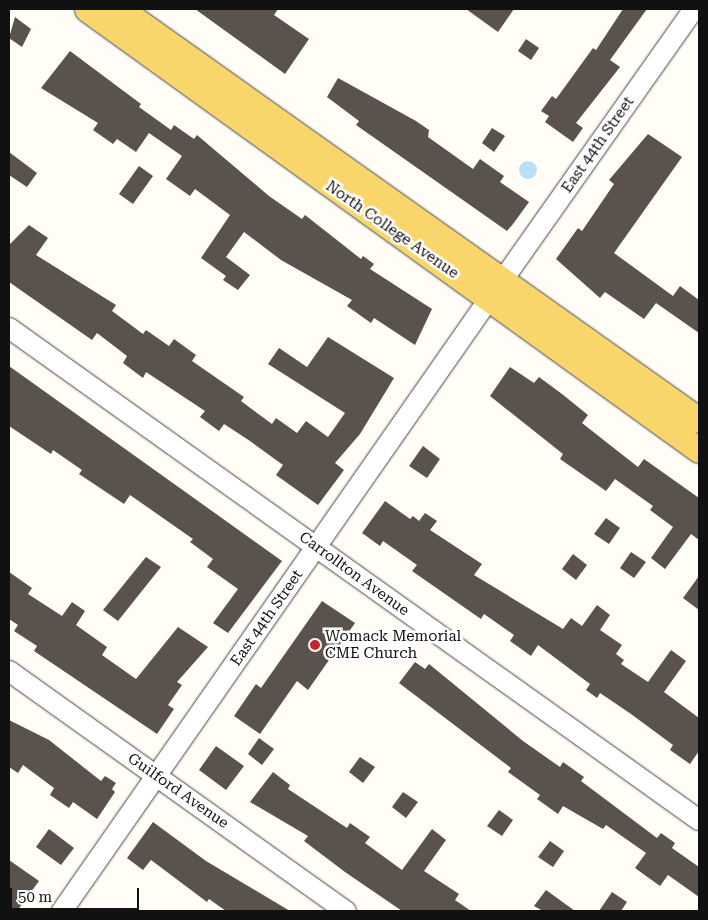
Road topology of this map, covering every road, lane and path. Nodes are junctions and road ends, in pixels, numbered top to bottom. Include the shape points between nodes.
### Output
1 (87, 9) edge
2 (120, 9) edge
3 (694, 9) edge
4 (496, 290) junction
5 (9, 328) edge
6 (699, 420) edge
7 (699, 450) edge
8 (316, 547) junction
9 (9, 672) edge
10 (156, 776) junction
11 (699, 820) edge
12 (62, 911) edge
13 (346, 911) edge

1 - 4 main road, North College Avenue
2 - 4 main road, North College Avenue
3 - 4 street, East 44th Street
4 - 6 main road, North College Avenue
4 - 7 main road, North College Avenue
4 - 8 street, East 44th Street
5 - 8 street, Carrollton Avenue
8 - 10 street, East 44th Street
8 - 11 street, Carrollton Avenue
9 - 10 street, Guilford Avenue
10 - 12 street, East 44th Street
10 - 13 street, Guilford Avenue

